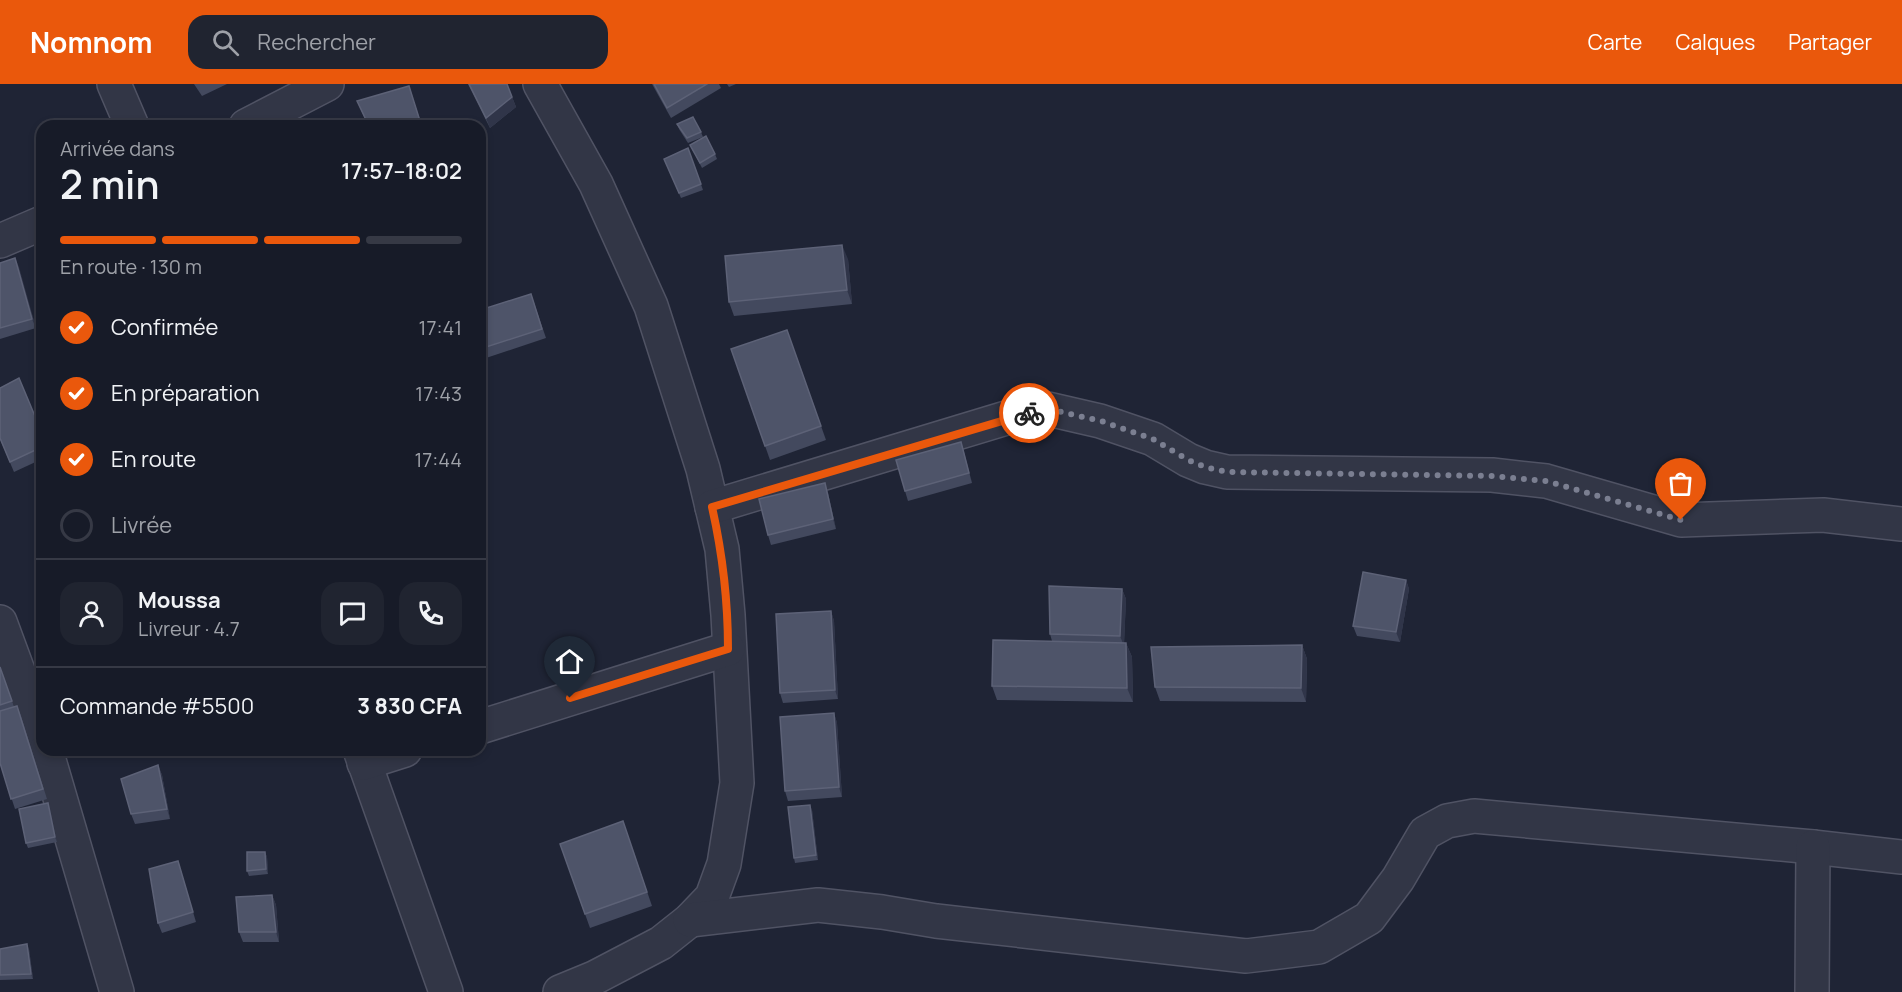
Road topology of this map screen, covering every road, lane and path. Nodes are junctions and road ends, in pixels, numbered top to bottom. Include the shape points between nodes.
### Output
1 (114, 84) edge
2 (327, 84) edge
3 (540, 84) edge
4 (129, 120) edge
5 (258, 120) edge
6 (36, 226) edge
7 (0, 241) edge
8 (712, 507) junction
9 (1902, 524) edge
10 (0, 622) edge
11 (728, 649) junction
12 (36, 720) edge
13 (486, 725) edge
14 (48, 756) edge
15 (362, 756) edge
16 (1813, 847) junction
17 (1902, 857) edge
18 (690, 920) junction
19 (117, 992) edge
20 (446, 992) edge
21 (560, 992) edge
22 (1812, 992) edge

1 - 4 street
2 - 5 street
3 - 8 street via 596,184 651,306
6 - 7 street
8 - 9 street via 1016,415 1048,409 1101,421 1153,439 1188,460 1227,472 1492,476 1546,481 1681,520 1823,515
8 - 11 street via 722,549
10 - 12 street
11 - 13 street
11 - 18 street via 737,783 724,864 712,897
14 - 19 street
15 - 20 street
16 - 17 street
16 - 18 street via 1474,816 1447,821 1425,833 1369,918 1319,947 1246,956 818,905
16 - 22 street
18 - 21 street via 661,943

